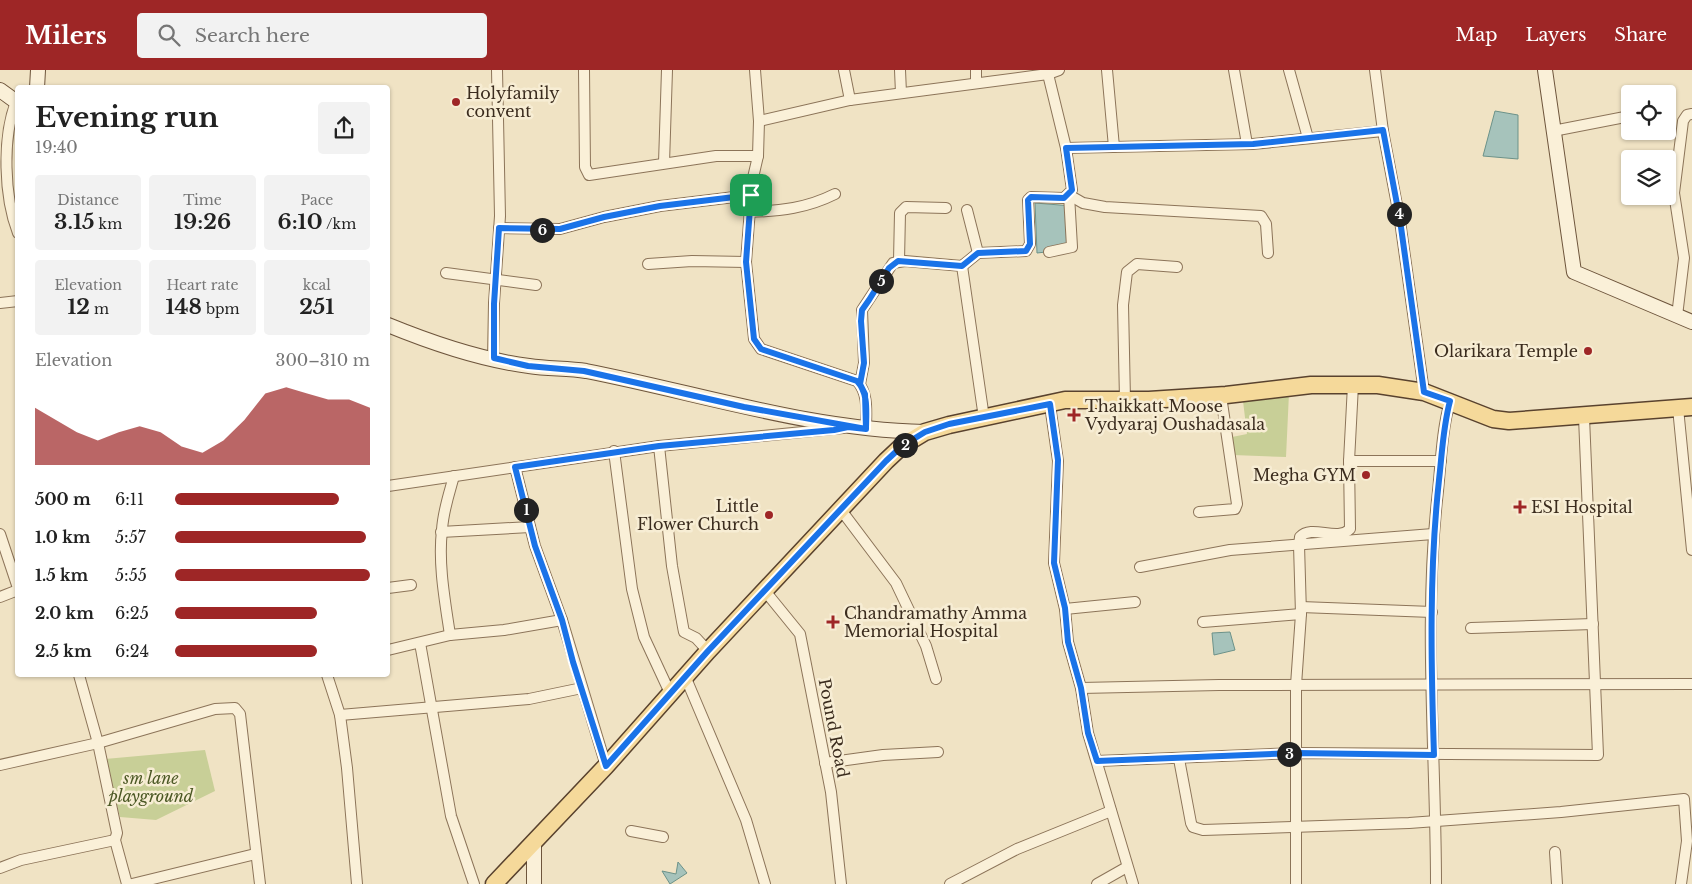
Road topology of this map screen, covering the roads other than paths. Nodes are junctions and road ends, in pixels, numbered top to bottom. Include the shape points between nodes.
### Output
1 (38, 70) edge
2 (497, 70) edge
3 (584, 70) edge
4 (667, 70) edge
5 (755, 70) edge
6 (844, 70) edge
7 (900, 70) edge
8 (976, 70) edge
9 (1059, 70) edge
10 (1106, 70) edge
11 (1234, 70) edge
12 (1289, 70) edge
13 (1375, 70) edge
14 (1545, 70) edge
15 (1047, 72) edge
16 (976, 82) junction
17 (38, 85) edge
18 (0, 90) edge
19 (901, 93) junction
20 (850, 100) junction
21 (15, 101) edge
22 (15, 107) edge
23 (1692, 114) edge
24 (1621, 118) edge
25 (759, 121) junction
26 (1383, 130) junction
27 (1553, 131) junction
28 (1308, 138) junction
29 (1247, 144) junction
30 (1114, 146) junction
31 (1066, 148) junction
32 (758, 156) junction
33 (664, 163) junction
34 (835, 194) dead end
35 (751, 195) junction
36 (1069, 195) junction
37 (946, 208) dead end
38 (967, 210) dead end
39 (750, 212) junction
40 (15, 220) edge
41 (499, 228) junction
42 (1049, 252) dead end
43 (978, 253) junction
44 (1268, 253) dead end
45 (898, 261) junction
46 (746, 262) junction
47 (648, 264) dead end
48 (962, 266) junction
49 (1177, 267) dead end
50 (446, 273) dead end
51 (496, 279) junction
52 (536, 285) dead end
53 (15, 301) edge
54 (0, 303) edge
55 (1677, 316) junction
56 (1692, 322) edge
57 (390, 326) edge
58 (494, 358) junction
59 (860, 384) junction
60 (1354, 385) junction
61 (1424, 392) junction
62 (1221, 396) junction
63 (1125, 400) junction
64 (1450, 401) junction
65 (1050, 404) junction
66 (1685, 408) edge
67 (1584, 417) junction
68 (984, 418) junction
69 (848, 427) junction
70 (866, 429) junction
71 (925, 432) junction
72 (659, 446) junction
73 (614, 451) junction
74 (1349, 461) junction
75 (1441, 461) junction
76 (515, 467) junction
77 (454, 476) junction
78 (390, 486) edge
79 (841, 510) junction
80 (1689, 510) edge
81 (1199, 512) dead end
82 (530, 527) junction
83 (441, 532) junction
84 (0, 534) edge
85 (1433, 534) junction
86 (1298, 545) junction
87 (1692, 550) edge
88 (1140, 567) dead end
89 (15, 580) edge
90 (411, 585) dead end
91 (390, 588) edge
92 (15, 590) edge
93 (765, 591) junction
94 (0, 597) edge
95 (1136, 602) dead end
96 (1065, 608) junction
97 (1301, 610) junction
98 (1432, 612) junction
99 (562, 620) junction
100 (1202, 622) dead end
101 (1592, 624) junction
102 (1471, 628) dead end
103 (450, 635) junction
104 (420, 643) junction
105 (390, 650) edge
106 (708, 651) junction
107 (685, 676) junction
108 (80, 677) edge
109 (328, 677) edge
110 (936, 680) dead end
111 (1595, 684) junction
112 (1692, 684) edge
113 (1296, 685) junction
114 (1432, 685) junction
115 (582, 688) junction
116 (1081, 688) junction
117 (670, 693) junction
118 (431, 707) junction
119 (340, 715) junction
120 (98, 743) junction
121 (938, 752) dead end
122 (1296, 753) junction
123 (1434, 755) junction
124 (1178, 759) junction
125 (1097, 761) junction
126 (825, 763) junction
127 (0, 765) edge
128 (606, 766) junction
129 (1111, 811) junction
130 (1436, 821) junction
131 (1295, 827) junction
132 (631, 831) dead end
133 (664, 837) dead end
134 (115, 840) junction
135 (534, 843) junction
136 (1555, 852) dead end
137 (255, 854) junction
138 (1127, 867) junction
139 (0, 868) edge
140 (127, 884) edge
141 (132, 884) edge
142 (260, 884) edge
143 (357, 884) edge
144 (474, 884) edge
145 (494, 884) edge
146 (534, 884) edge
147 (765, 884) edge
148 (841, 884) edge
149 (950, 884) edge
150 (1097, 884) edge
151 (1133, 884) edge
152 (1296, 884) edge
153 (1436, 884) edge
154 (1557, 884) edge
155 (1682, 884) edge

1 - 17 street
2 - 41 street
3 - 33 street via 586,172 595,175
4 - 33 street
5 - 25 street
6 - 20 street
7 - 19 street
8 - 16 street
9 - 15 street
10 - 30 street
11 - 29 street
12 - 28 street
13 - 26 street
14 - 27 street
15 - 16 street
15 - 31 street
16 - 19 street
18 - 21 street
19 - 20 street
20 - 25 street
22 - 40 street via 10,116 7,146 8,189
23 - 55 street via 1683,121 1674,192 1684,258
24 - 27 street
25 - 32 street
26 - 28 street
26 - 61 street via 1400,220
27 - 55 street via 1574,272
28 - 29 street
29 - 30 street
30 - 31 street
31 - 36 street via 1073,185
32 - 33 street via 716,156
32 - 35 street
34 - 39 street via 790,210
35 - 39 street
35 - 41 street via 660,206 560,229
36 - 42 street via 1072,247
36 - 43 street via 1064,198 1031,197 1028,200 1030,244 1026,251
36 - 44 street via 1105,207 1261,216 1266,224
37 - 45 street via 902,209
38 - 43 street
39 - 46 street
41 - 51 street
43 - 48 street
45 - 48 street
45 - 59 street via 889,268 862,310 864,363
46 - 47 street
46 - 59 street via 751,327 761,349
48 - 68 street
49 - 63 street via 1137,264 1127,272 1123,306
50 - 51 street
51 - 52 street
51 - 58 street
53 - 54 street
55 - 56 street
57 - 58 street via 432,342
58 - 69 street via 528,366 584,371
59 - 70 street via 865,394
60 - 61 main road via 1401,387
60 - 62 main road via 1311,386
60 - 74 street
61 - 64 main road
62 - 63 main road
62 - 81 street via 1238,504 1230,511
63 - 65 main road via 1064,400
64 - 67 main road via 1501,420
64 - 75 street
65 - 68 main road
65 - 96 street via 1058,460 1054,563
66 - 67 main road
66 - 80 street
67 - 101 street
68 - 71 main road
69 - 70 street
69 - 72 street
70 - 71 street
71 - 79 main road via 902,446
72 - 73 street
72 - 106 street via 682,627
73 - 76 street
73 - 117 street via 632,589 644,637
74 - 75 street
74 - 86 street via 1350,529 1341,533 1306,532
75 - 85 street
76 - 77 street
76 - 82 street
77 - 78 street
77 - 83 street
79 - 93 main road
79 - 110 street via 896,583 928,651
80 - 87 street
82 - 83 street
82 - 99 street
83 - 103 street
84 - 89 street
85 - 86 street
85 - 98 street
86 - 88 street via 1230,550
86 - 97 street
90 - 91 street
92 - 94 street
93 - 106 main road
93 - 126 street, Pound Road via 800,634
95 - 96 street
96 - 116 street via 1068,642
97 - 98 street
97 - 100 street
97 - 113 street
98 - 114 street
99 - 103 street
99 - 115 street
101 - 102 street
101 - 111 street
103 - 104 street
104 - 105 street
104 - 118 street
106 - 107 main road
107 - 117 main road
107 - 147 street via 746,820
108 - 120 street
109 - 119 street
111 - 112 street
111 - 114 street
111 - 123 street via 1598,755
113 - 114 street
113 - 116 street
113 - 122 street
114 - 123 street
115 - 118 street via 529,698
115 - 128 street
116 - 125 street via 1088,733
117 - 128 main road
118 - 119 street
118 - 144 street via 451,816
119 - 143 street
120 - 127 street
120 - 134 street via 117,833
120 - 137 street via 215,709 235,708 240,714
121 - 126 street
122 - 123 street
122 - 124 street
122 - 131 street
123 - 130 street
124 - 125 street
124 - 131 street via 1193,827 1203,830
125 - 129 street
126 - 148 street, Pound Road
128 - 135 main road
129 - 138 street
129 - 149 street via 1017,849
130 - 131 street
130 - 153 street
130 - 155 street via 1684,800 1687,841
131 - 152 street
132 - 133 street
134 - 139 street via 21,860
134 - 140 street
135 - 145 main road
135 - 146 street
136 - 154 street
137 - 141 street
137 - 142 street
138 - 150 street
138 - 151 street

